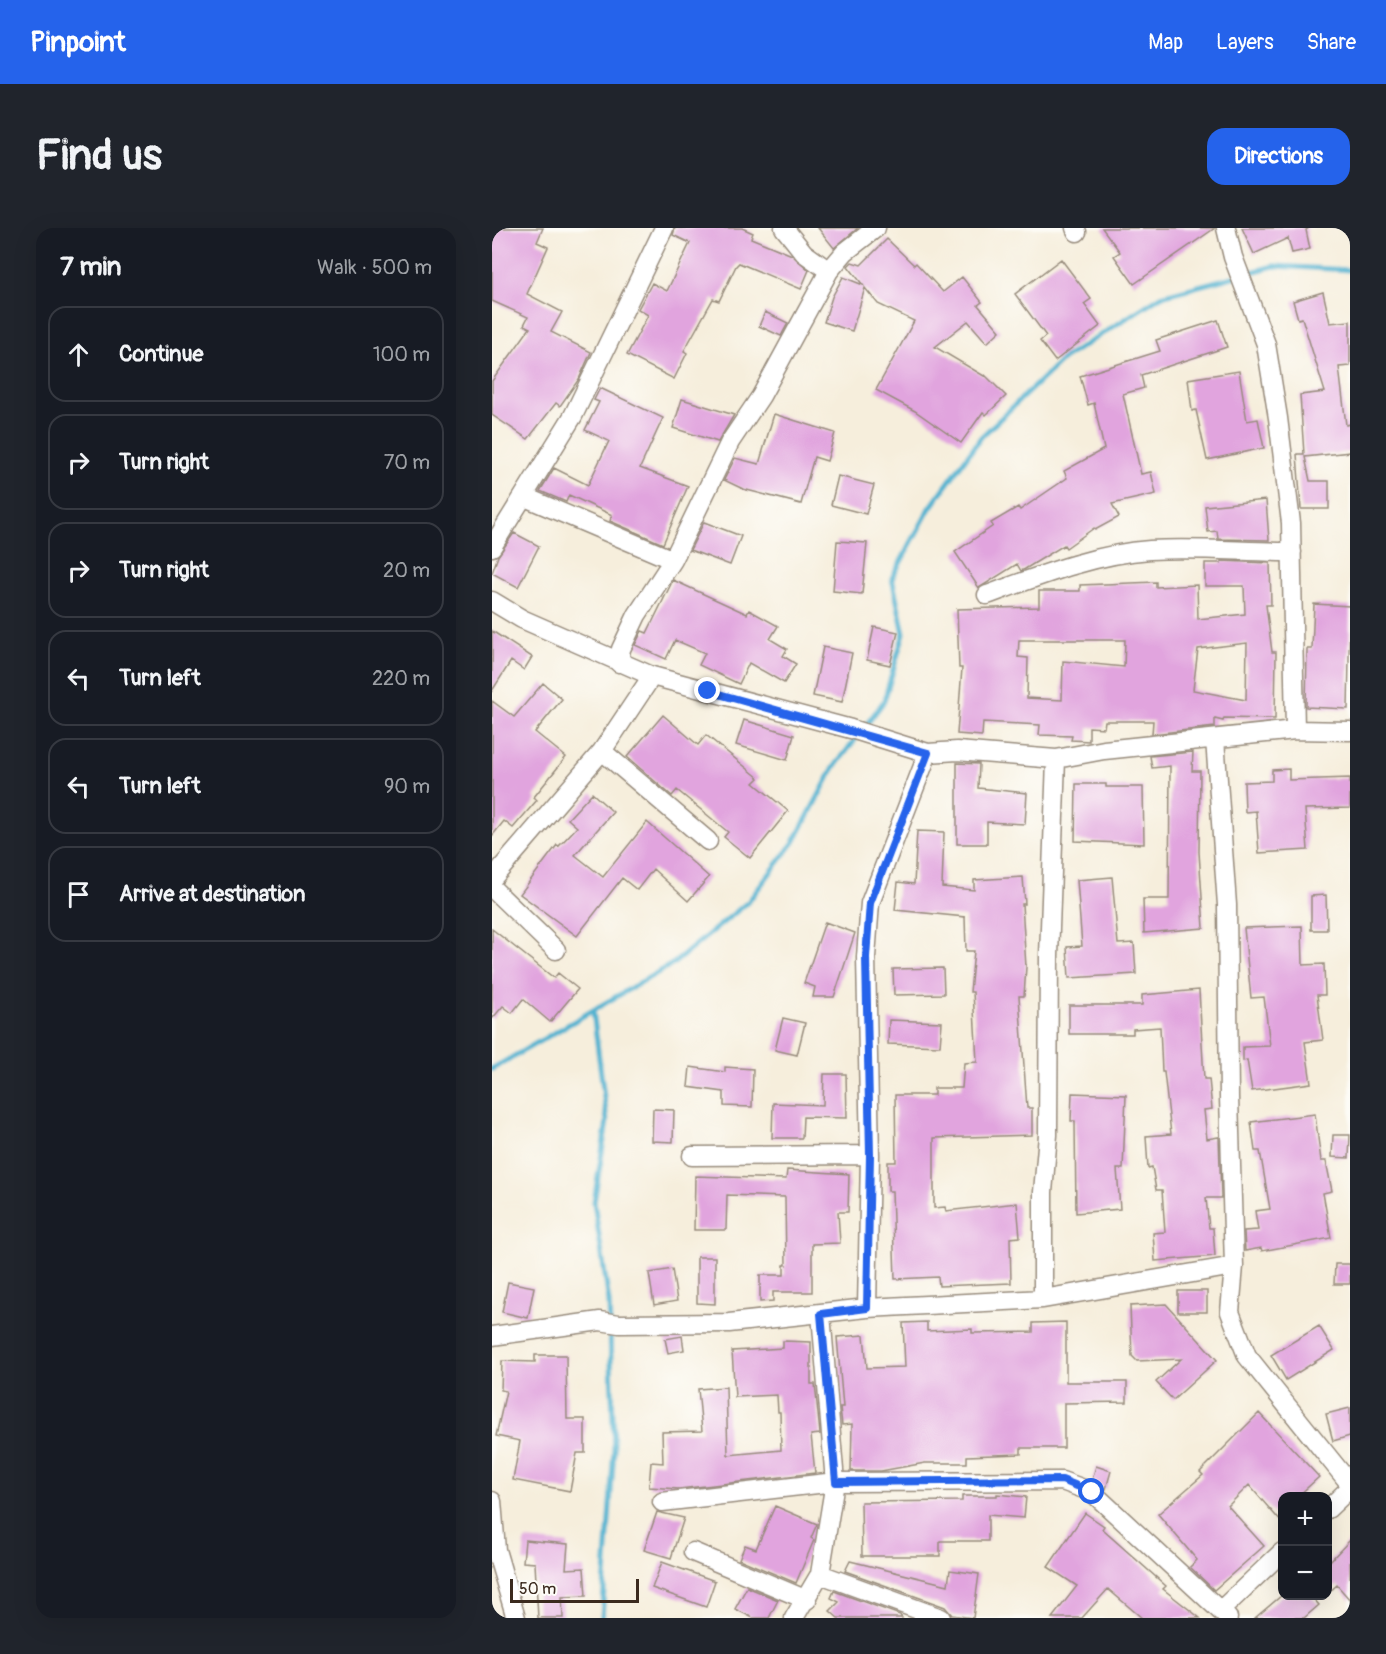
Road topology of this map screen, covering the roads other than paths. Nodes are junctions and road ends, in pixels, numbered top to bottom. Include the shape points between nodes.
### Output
1 (664, 228) edge
2 (784, 228) edge
3 (876, 228) edge
4 (1226, 228) edge
5 (829, 271) junction
6 (525, 497) junction
7 (492, 547) edge
8 (1292, 552) junction
9 (673, 560) junction
10 (987, 595) dead end
11 (492, 601) edge
12 (619, 663) junction
13 (652, 676) junction
14 (1295, 730) junction
15 (1350, 730) edge
16 (1215, 739) junction
17 (602, 751) junction
18 (928, 753) junction
19 (1056, 759) junction
20 (708, 841) dead end
21 (492, 879) edge
22 (492, 888) edge
23 (555, 950) dead end
24 (870, 1155) junction
25 (692, 1156) dead end
26 (1234, 1266) junction
27 (1042, 1299) junction
28 (867, 1308) junction
29 (821, 1314) junction
30 (492, 1336) edge
31 (836, 1482) junction
32 (1350, 1486) edge
33 (492, 1501) edge
34 (662, 1502) dead end
35 (1332, 1505) edge
36 (494, 1551) edge
37 (693, 1552) dead end
38 (1278, 1556) edge
39 (820, 1574) junction
40 (807, 1600) junction
41 (1224, 1614) edge
42 (514, 1618) edge
43 (794, 1618) edge
44 (941, 1618) edge

1 - 6 street via 573,416
2 - 5 street via 804,253
3 - 5 street via 845,252
4 - 8 street via 1266,344
5 - 9 street via 761,396 729,442
6 - 7 street
6 - 9 street
8 - 10 street via 1150,550 1037,576
8 - 14 street
9 - 12 street via 637,615
11 - 12 street via 522,619
12 - 13 street
13 - 17 street
13 - 18 street
14 - 15 street
14 - 16 street
16 - 19 street
16 - 26 street via 1227,905
17 - 20 street
17 - 21 street
18 - 19 street via 957,751
18 - 24 street via 870,903 866,957
19 - 27 street
22 - 23 street
24 - 25 street
24 - 28 street
26 - 27 street
26 - 32 street via 1230,1312 1247,1356
27 - 28 street
28 - 29 street
29 - 30 street via 729,1323 600,1321
29 - 31 street
31 - 34 street
31 - 39 street
31 - 41 street via 1062,1480 1092,1492
32 - 35 street
33 - 36 street
36 - 42 street
37 - 40 street
38 - 41 street
39 - 40 street
39 - 44 street
40 - 43 street

